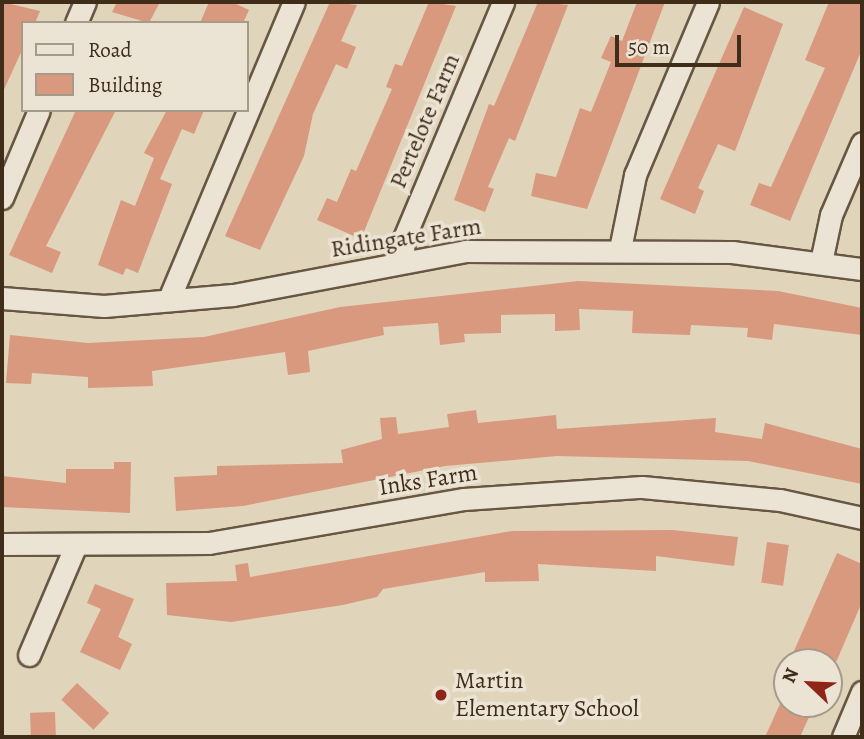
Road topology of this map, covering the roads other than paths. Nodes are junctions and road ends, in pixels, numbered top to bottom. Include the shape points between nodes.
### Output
1 (85, 2) edge
2 (294, 2) edge
3 (503, 2) edge
4 (708, 2) edge
5 (77, 21) edge
6 (248, 111) edge
7 (38, 112) edge
8 (248, 112) edge
9 (862, 143) edge
10 (2, 198) edge
11 (620, 249) junction
12 (402, 262) junction
13 (821, 262) junction
14 (862, 269) edge
15 (2, 298) edge
16 (169, 299) junction
17 (862, 518) edge
18 (2, 544) edge
19 (75, 547) junction
20 (29, 655) dead end
21 (862, 692) edge
22 (843, 737) edge

1 - 5 street
2 - 6 street
3 - 12 street, Pertelote Farm via 404,238
4 - 11 street via 635,175
7 - 10 street
8 - 16 street
9 - 13 street via 831,215
11 - 12 street, Ridingate Farm via 465,251
11 - 13 street, Ridingate Farm
12 - 16 street, Ridingate Farm via 233,295
13 - 14 street, Ridingate Farm
15 - 16 street, Ridingate Farm via 104,306
17 - 19 street, Inks Farm via 780,500 642,487 464,499 209,543
18 - 19 street, Inks Farm
19 - 20 street
21 - 22 street

